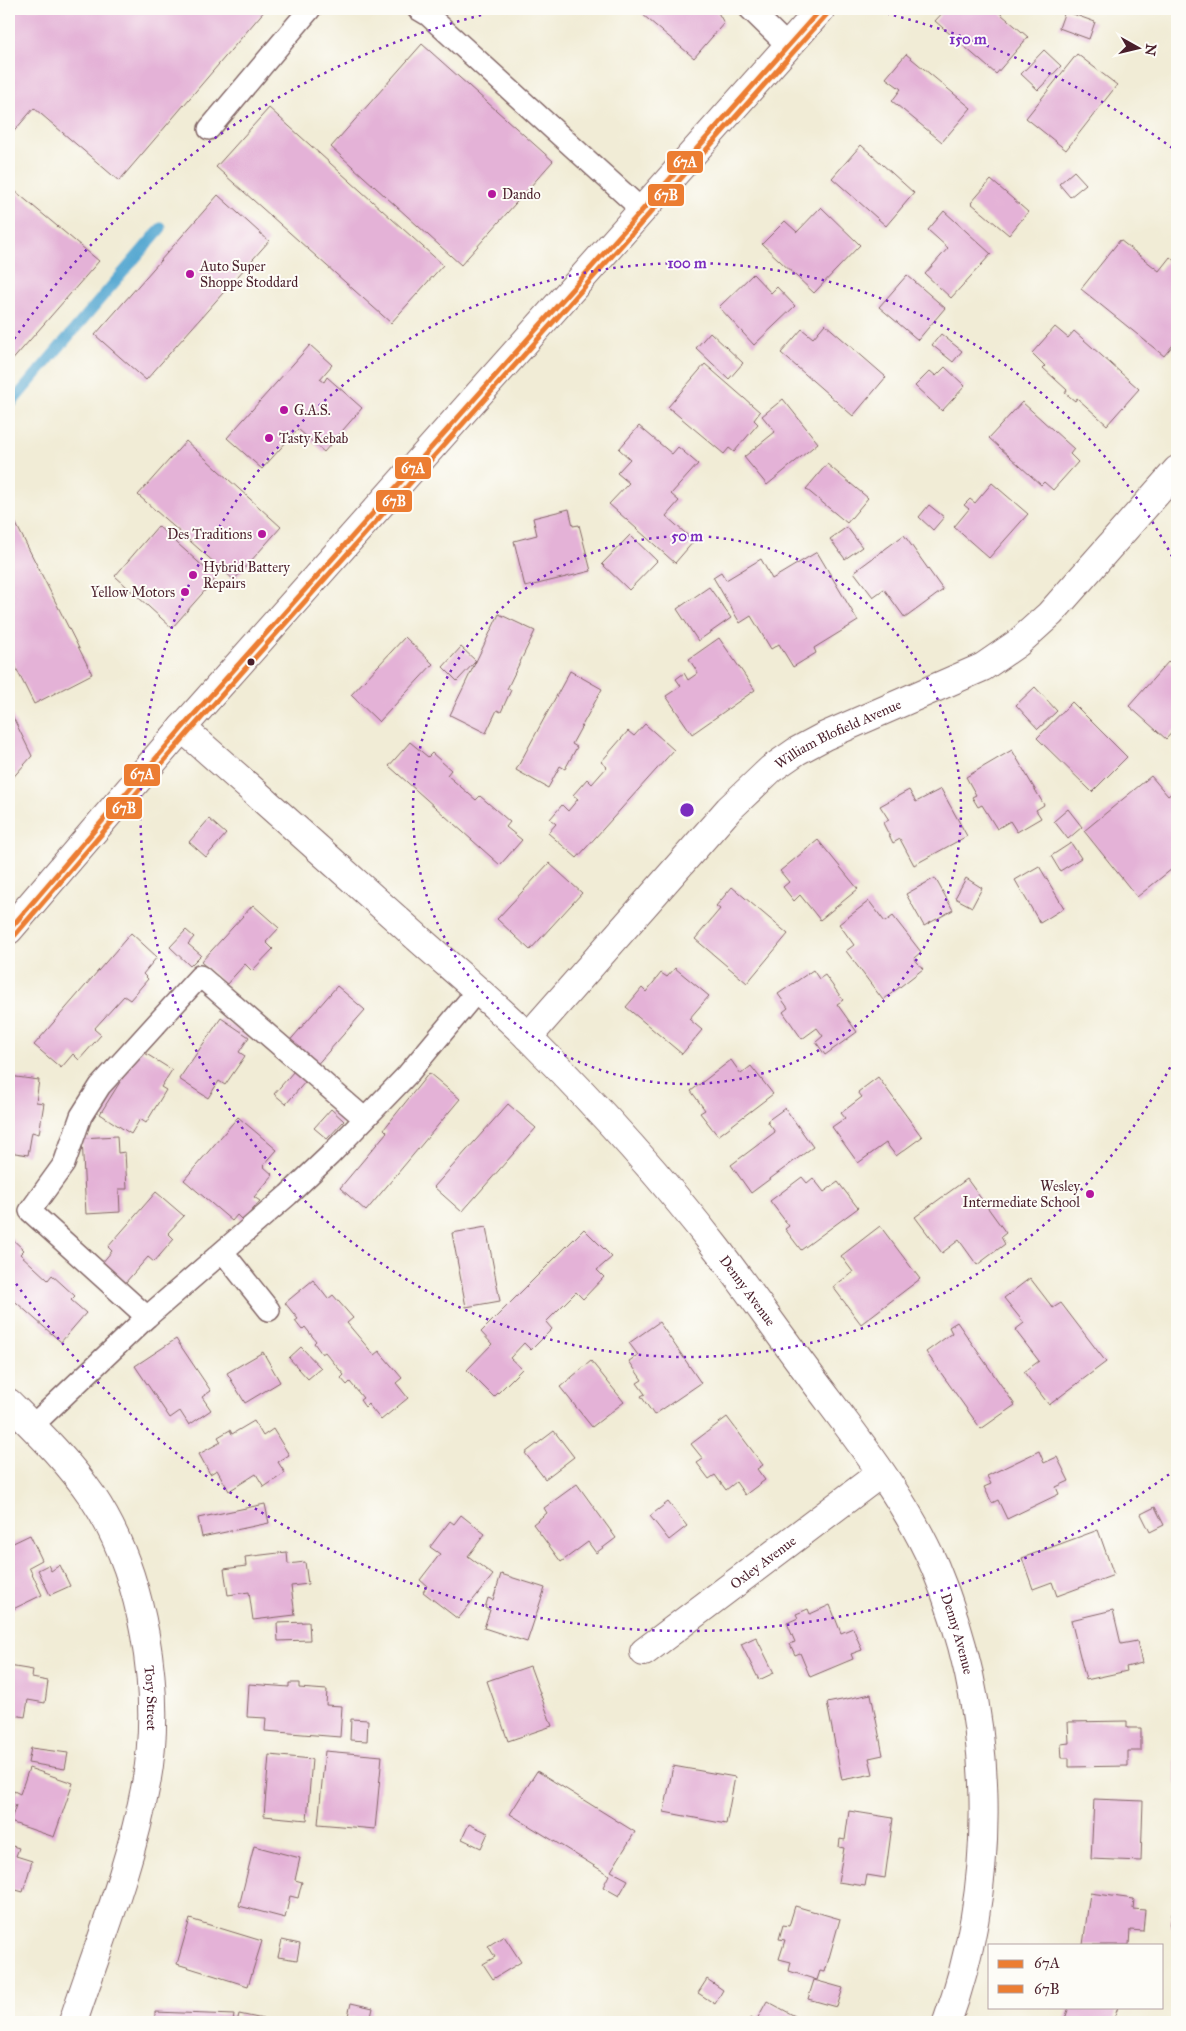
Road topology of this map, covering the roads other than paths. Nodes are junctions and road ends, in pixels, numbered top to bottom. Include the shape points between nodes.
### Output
1 (310, 9) edge
2 (418, 9) edge
3 (750, 9) edge
4 (820, 9) edge
5 (788, 46) junction
6 (209, 129) dead end
7 (642, 210) junction
8 (1177, 470) edge
9 (182, 728) junction
10 (9, 930) edge
11 (477, 991) junction
12 (528, 1037) junction
13 (364, 1118) junction
14 (223, 1252) junction
15 (269, 1310) dead end
16 (147, 1317) junction
17 (9, 1403) edge
18 (32, 1426) junction
19 (881, 1473) junction
20 (644, 1652) dead end
21 (73, 2022) edge
22 (946, 2022) edge

1 - 6 lane
2 - 7 lane
3 - 5 lane
4 - 5 street
5 - 7 street
7 - 9 street
8 - 12 street, William Blofield Avenue via 1050,614 1002,656 983,668 811,744 749,787
9 - 10 street
9 - 11 street, Denny Avenue
11 - 12 street, Denny Avenue
11 - 13 lane via 408,1074
12 - 19 street, Denny Avenue via 632,1147 715,1247
13 - 14 lane via 288,1196
13 - 16 lane via 200,976 100,1086 80,1116 64,1164 30,1210
14 - 15 lane
14 - 16 lane
16 - 18 lane
17 - 18 street, Tory Street
18 - 21 street, Tory Street via 56,1449 92,1498 117,1545 143,1624 150,1679 152,1742 146,1784 134,1837
19 - 20 street, Oxley Avenue
19 - 22 street, Denny Avenue via 917,1529 935,1567 970,1673 978,1721 982,1760 983,1859 974,1926 959,1989

